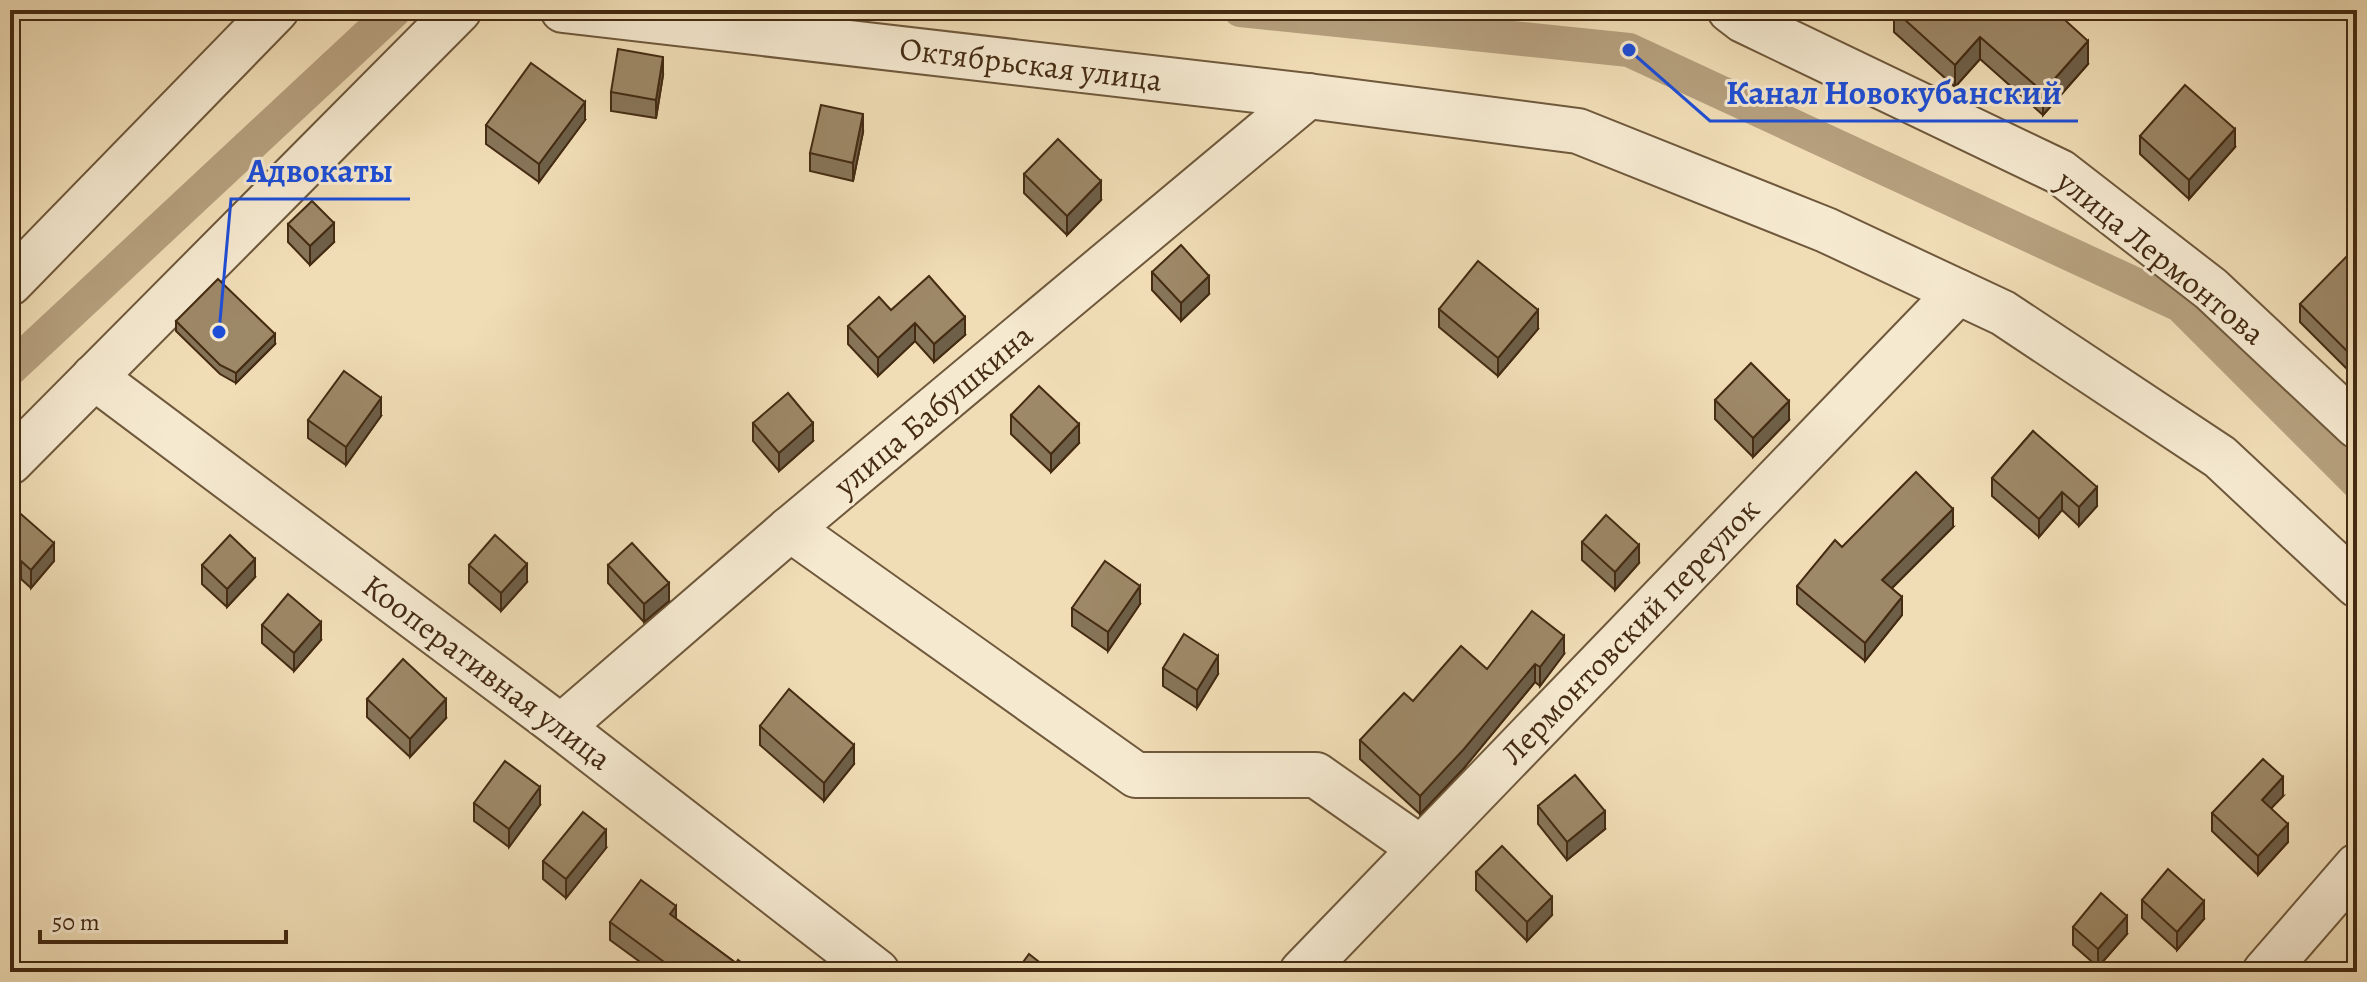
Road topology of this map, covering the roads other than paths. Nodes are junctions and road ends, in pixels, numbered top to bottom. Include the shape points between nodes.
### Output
1 (276, 10) edge
2 (459, 10) edge
3 (563, 10) edge
4 (1730, 10) edge
5 (1308, 96) junction
6 (10, 283) edge
7 (1958, 292) junction
8 (94, 377) junction
9 (2357, 426) edge
10 (10, 462) edge
11 (790, 529) junction
12 (2357, 585) edge
13 (561, 727) junction
14 (1420, 848) junction
15 (2357, 866) edge
16 (877, 972) edge
17 (1302, 972) edge
18 (2265, 972) edge

1 - 6 street
2 - 8 street
3 - 5 street, Октябрьская улица
4 - 9 street, улица Лермонтова via 2060,172 2211,289
5 - 7 street, Октябрьская улица via 1578,131 1826,230
5 - 11 street, улица Бабушкина
7 - 12 street, Октябрьская улица via 2003,313 2220,457
7 - 14 street, Лермонтовский переулок
8 - 10 street
8 - 13 street, Кооперативная улица
11 - 13 street, улица Бабушкина
11 - 14 street via 1136,775 1316,775
13 - 16 street, Кооперативная улица
14 - 17 street, Лермонтовский переулок
15 - 18 street

